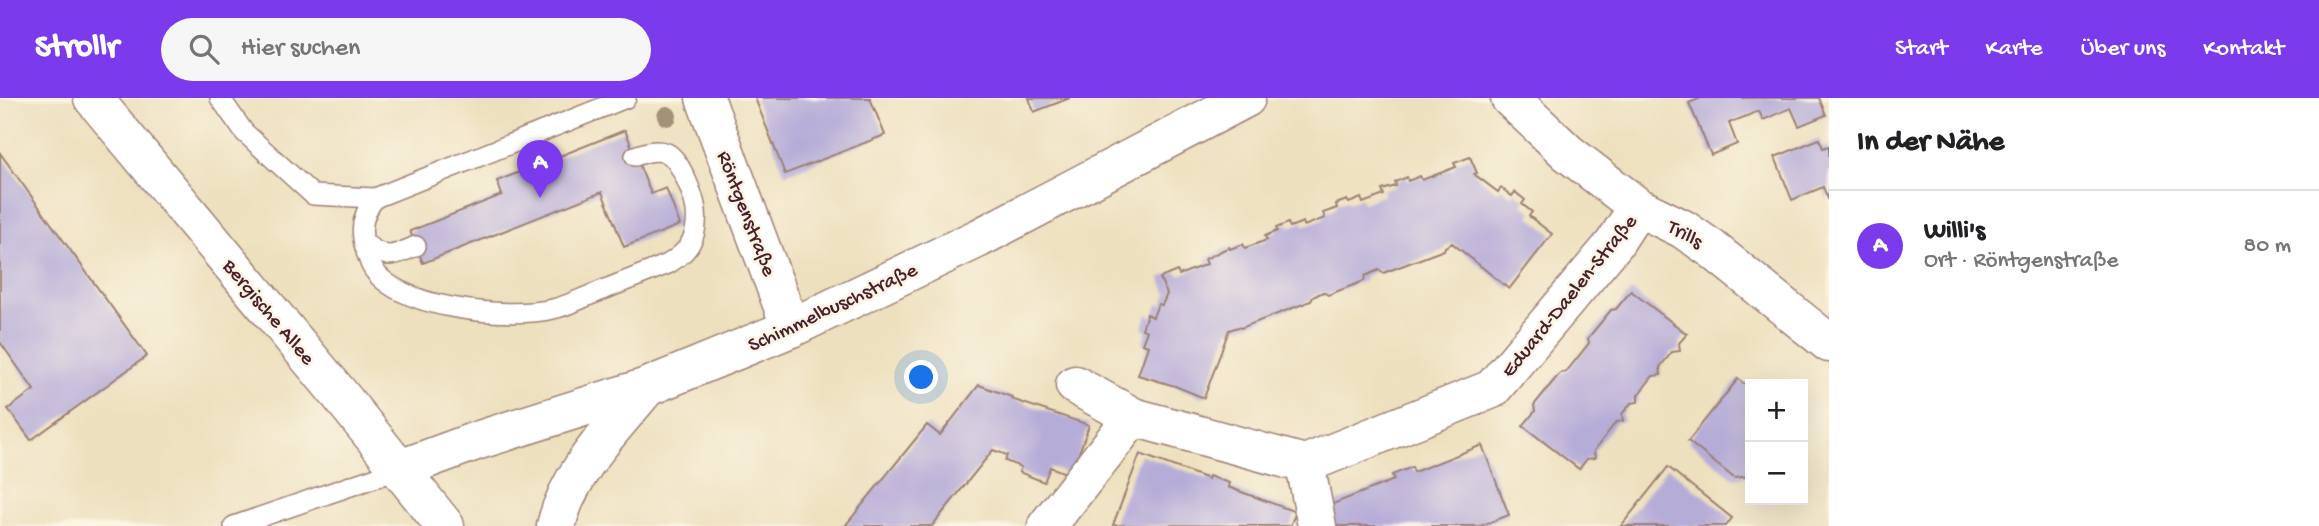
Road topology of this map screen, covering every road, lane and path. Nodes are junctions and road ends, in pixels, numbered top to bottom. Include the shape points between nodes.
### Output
1 (93, 98) edge
2 (220, 98) edge
3 (626, 98) edge
4 (705, 98) edge
5 (1246, 98) edge
6 (1510, 98) edge
7 (635, 156) dead end
8 (375, 198) junction
9 (1639, 207) junction
10 (364, 243) junction
11 (416, 246) dead end
12 (791, 328) junction
13 (1829, 343) edge
14 (1075, 385) dead end
15 (647, 387) junction
16 (1133, 416) junction
17 (1305, 464) junction
18 (400, 469) junction
19 (234, 526) edge
20 (445, 526) edge
21 (555, 526) edge
22 (1047, 526) edge
23 (1317, 526) edge

1 - 18 main road, Bergische Allee
2 - 8 lane via 244,132 313,195
3 - 8 lane
4 - 12 main road, Röntgenstraße
5 - 12 main road, Schimmelbuschstraße via 979,238
6 - 9 main road, Trills via 1568,153
7 - 10 lane via 649,150 675,159 696,211 691,242 668,264 556,309 536,313 472,311 412,297 385,283 372,266
8 - 10 lane via 365,211
9 - 13 main road, Trills via 1712,249
9 - 17 main road, Eduard-Daelen-Straße via 1614,244 1492,389
10 - 11 lane via 379,254 395,255
12 - 15 main road, Schimmelbuschstraße
14 - 16 main road
15 - 18 main road, Schimmelbuschstraße
15 - 21 main road via 576,476
16 - 17 main road
16 - 22 main road
17 - 23 main road
18 - 19 lane
18 - 20 main road, Bergische Allee

